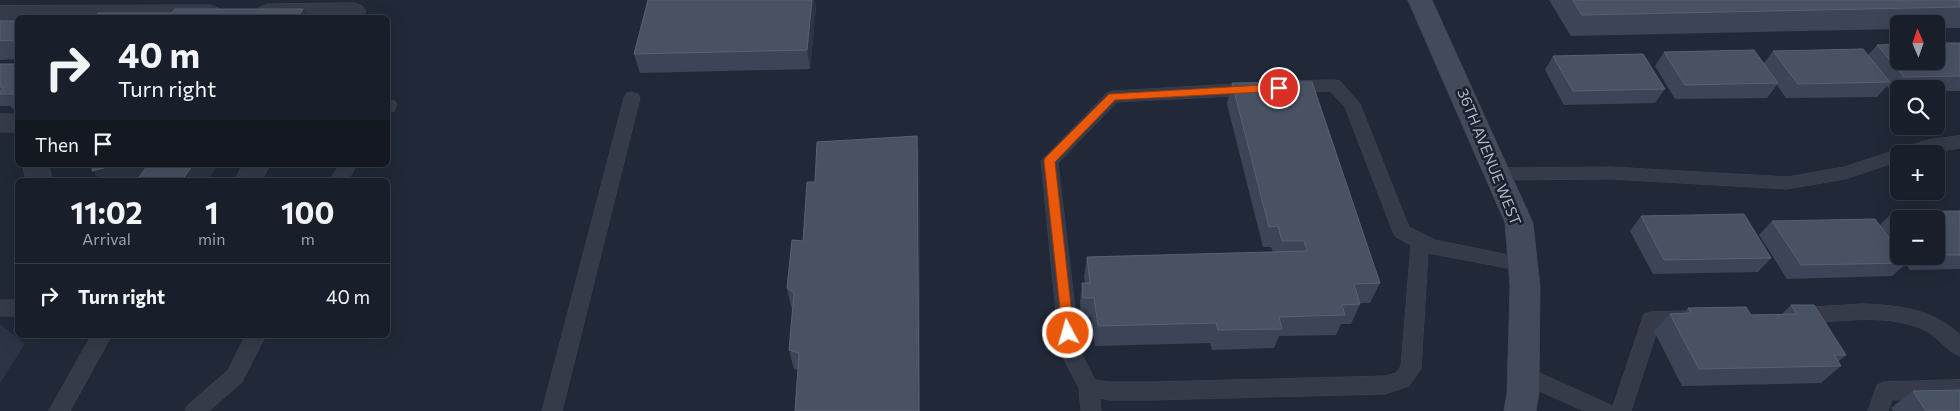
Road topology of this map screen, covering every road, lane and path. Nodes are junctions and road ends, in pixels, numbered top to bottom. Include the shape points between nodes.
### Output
1 (1420, 0) edge
2 (0, 14) edge
3 (352, 15) edge
4 (632, 98) dead end
5 (0, 123) edge
6 (15, 123) edge
7 (1960, 142) edge
8 (1934, 145) edge
9 (1890, 158) edge
10 (256, 167) edge
11 (348, 167) edge
12 (1498, 174) junction
13 (249, 178) edge
14 (340, 178) edge
15 (1420, 241) junction
16 (1523, 264) junction
17 (0, 308) edge
18 (15, 308) edge
19 (1778, 316) edge
20 (1710, 318) edge
21 (100, 338) edge
22 (254, 338) edge
23 (1960, 348) edge
24 (1524, 375) junction
25 (1089, 387) junction
26 (1960, 389) edge
27 (59, 411) edge
28 (195, 411) edge
29 (552, 411) edge
30 (1091, 411) edge
31 (1520, 411) edge
32 (1605, 411) edge
33 (1621, 411) edge
34 (1878, 411) edge

1 - 12 main road, 36TH AVENUE WEST
2 - 3 street via 354,11
4 - 29 lane
5 - 6 street
7 - 8 lane
9 - 12 lane via 1845,173 1787,183 1612,173
10 - 13 street
11 - 14 lane
12 - 16 main road, 36TH AVENUE WEST via 1519,223
15 - 16 lane via 1432,247
15 - 25 lane via 1411,369 1402,380 1385,385 1152,392
15 - 25 lane via 1402,232 1352,104 1334,85 1112,97 1049,161 1070,352
16 - 24 main road, 36TH AVENUE WEST
17 - 18 lane
19 - 23 lane via 1895,312 1930,323
20 - 33 lane via 1651,320
21 - 27 lane
22 - 28 lane via 235,376
24 - 31 main road, 36TH AVENUE WEST
24 - 32 lane
25 - 30 lane
26 - 34 lane via 1884,391

